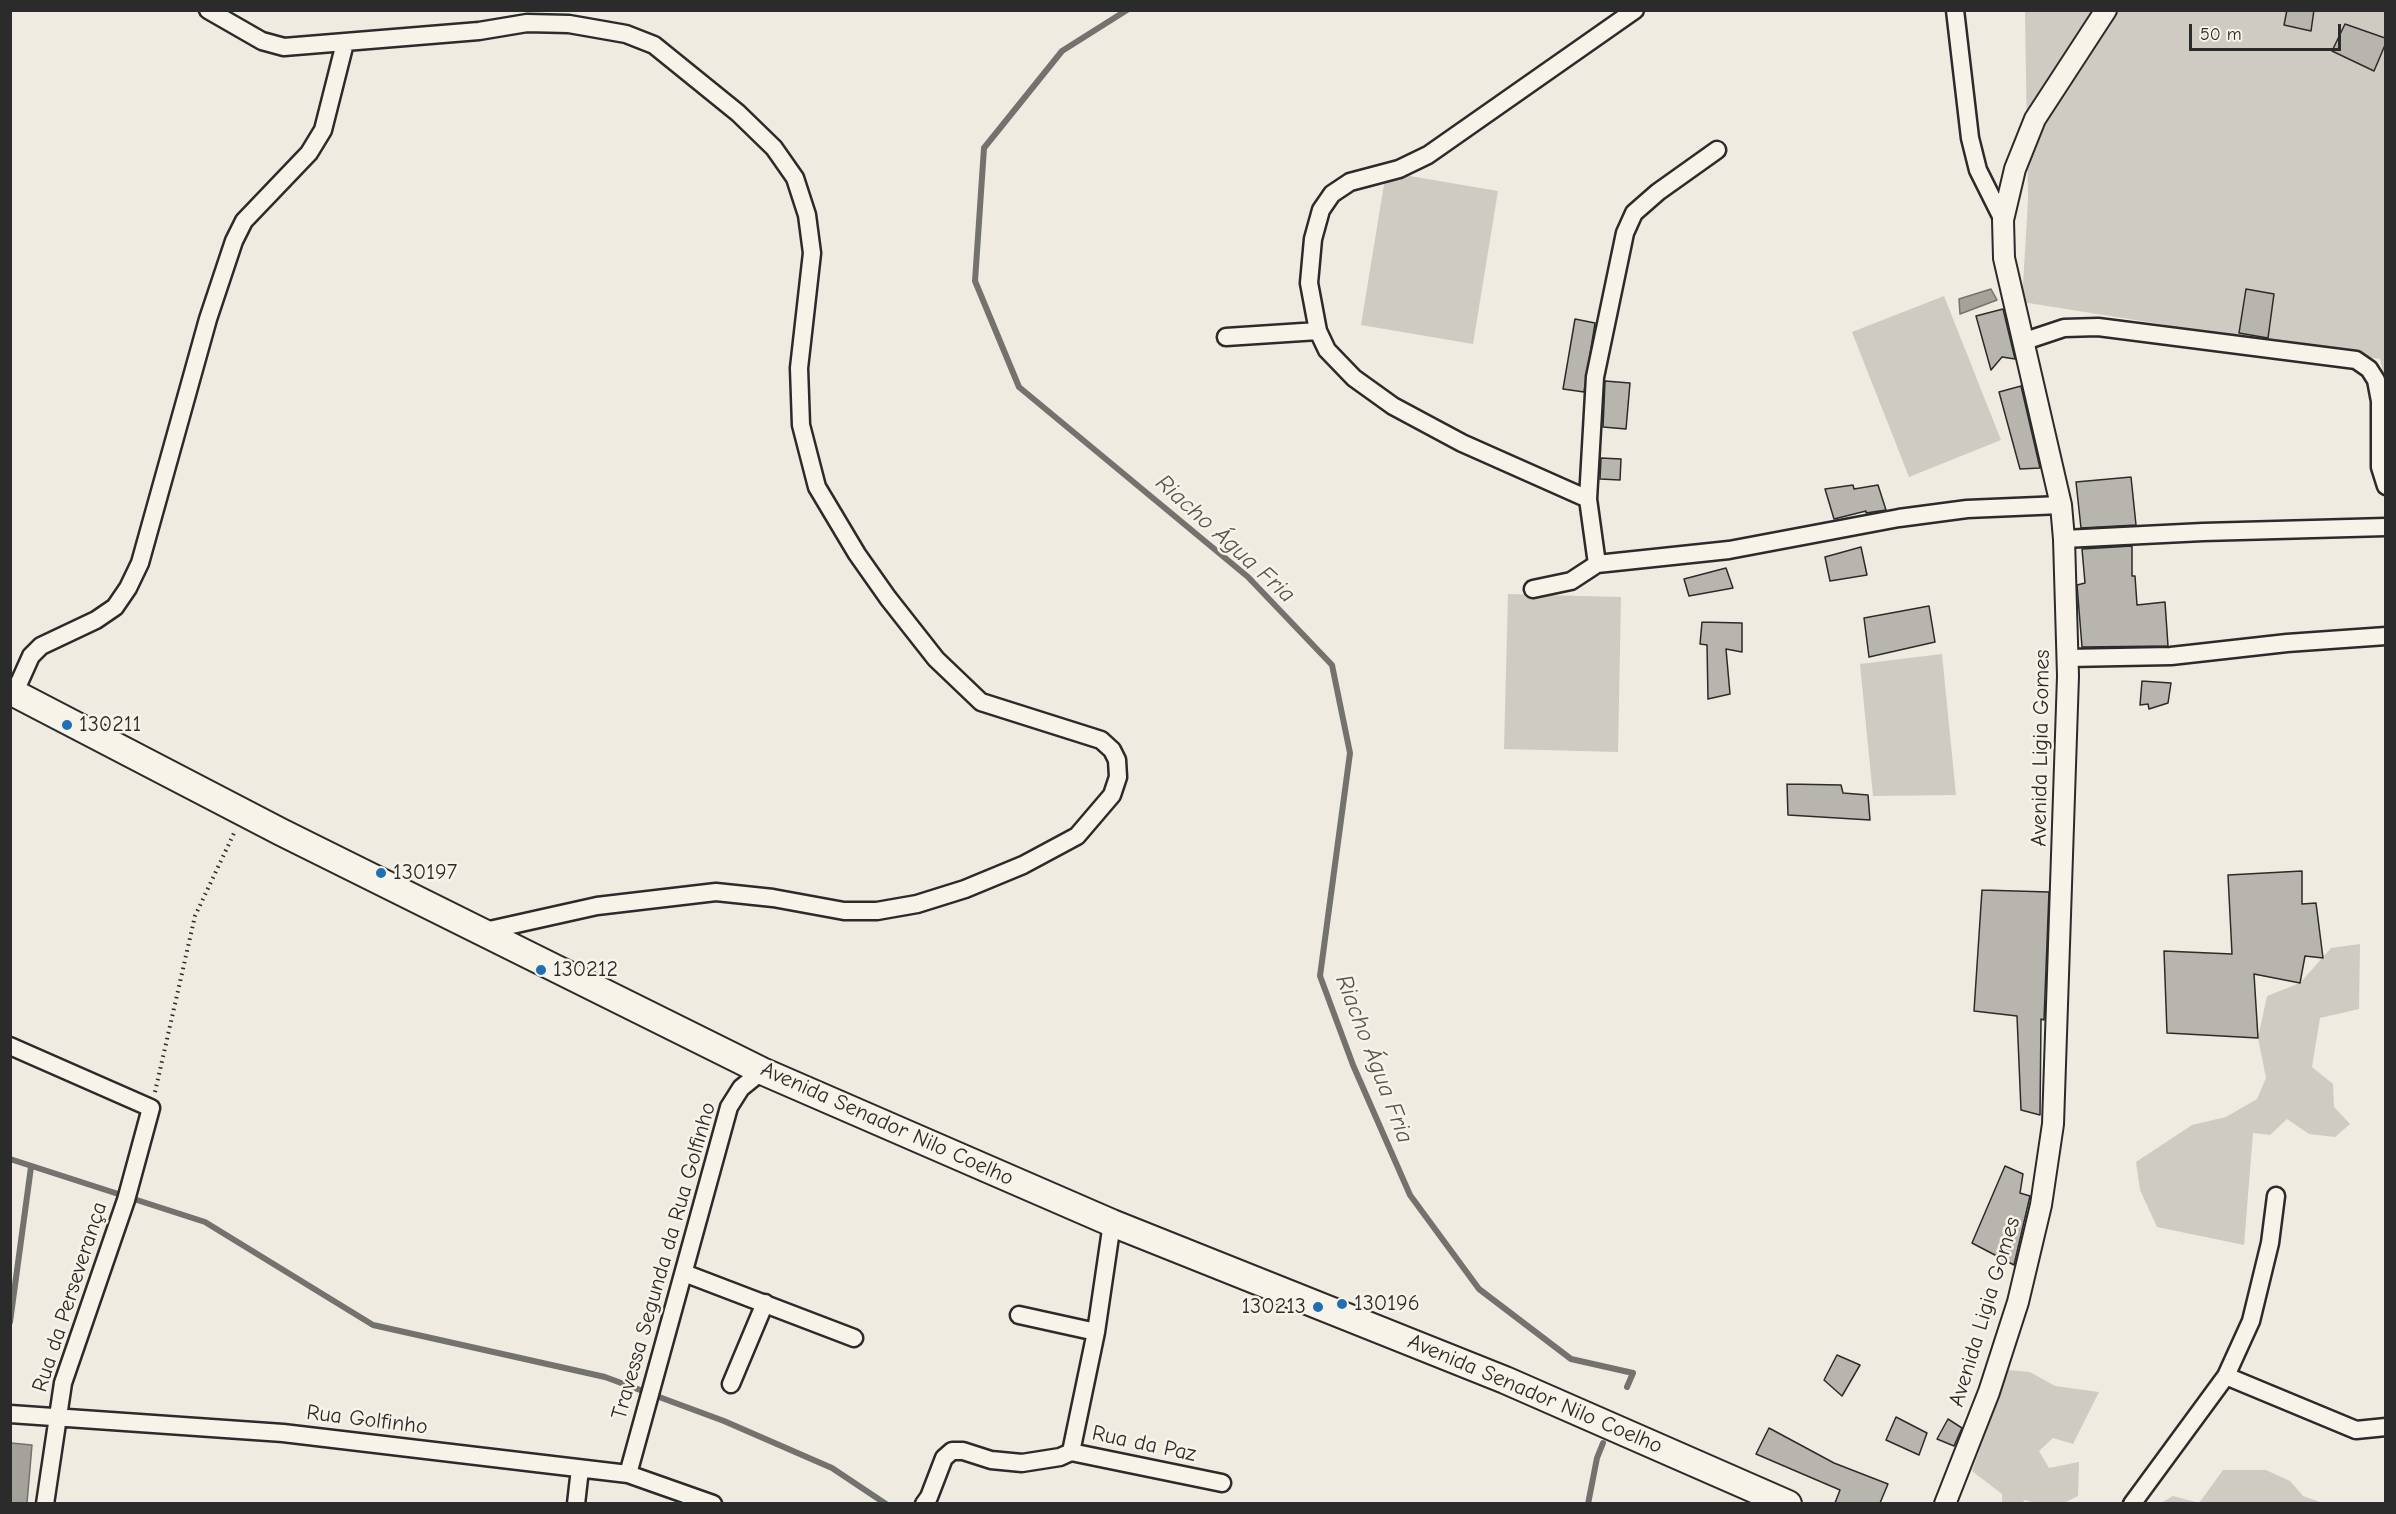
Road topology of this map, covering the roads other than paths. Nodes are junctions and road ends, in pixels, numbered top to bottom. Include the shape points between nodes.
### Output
1 (208, 10) edge
2 (1635, 10) edge
3 (1955, 10) edge
4 (2106, 10) edge
5 (345, 43) junction
6 (1717, 150) dead end
7 (2003, 220) junction
8 (1318, 331) junction
9 (1226, 337) dead end
10 (2022, 342) junction
11 (2385, 486) edge
12 (1588, 499) junction
13 (2061, 505) junction
14 (2385, 527) edge
15 (2064, 539) junction
16 (1597, 564) junction
17 (1533, 589) dead end
18 (2385, 636) edge
19 (2068, 658) junction
20 (12, 692) edge
21 (485, 931) junction
22 (10, 1046) edge
23 (762, 1071) junction
24 (2276, 1196) dead end
25 (1112, 1222) junction
26 (684, 1273) junction
27 (765, 1303) junction
28 (1019, 1315) dead end
29 (1096, 1332) junction
30 (854, 1338) dead end
31 (2226, 1376) junction
32 (731, 1384) dead end
33 (10, 1414) edge
34 (56, 1418) junction
35 (2385, 1427) edge
36 (1071, 1452) junction
37 (580, 1469) junction
38 (628, 1474) junction
39 (1222, 1483) dead end
40 (45, 1503) edge
41 (576, 1503) edge
42 (713, 1503) edge
43 (924, 1503) edge
44 (1788, 1503) edge
45 (1946, 1503) edge
46 (2132, 1503) edge

1 - 5 street via 262,41 284,47
2 - 8 street via 1428,155 1399,169 1350,182 1332,194 1321,210 1313,239 1309,283
3 - 7 street via 1970,138 1978,170
4 - 7 street, Avenida Ligia Gomes via 2036,119 2015,169
5 - 20 street via 323,130 309,153 244,221 234,241 205,329 142,555 128,588 115,606 96,621 42,646 31,656
5 - 21 street via 527,23 569,24 626,34 654,45 738,113 774,148 795,178 807,215 812,253 799,368 801,425 817,487 888,598 936,659 981,702 1101,740 1117,760 1118,777 1112,795 1077,836 1023,865 917,904 877,911 844,911 716,892 597,906
6 - 12 street via 1634,213 1625,233 1595,377
7 - 10 street, Avenida Ligia Gomes via 2004,258
8 - 9 street
8 - 12 street via 1327,350 1354,378 1393,406 1462,443
10 - 11 street via 2064,328 2098,327 2356,360 2376,380 2380,401 2380,467
10 - 13 street, Avenida Ligia Gomes
12 - 16 street
13 - 15 street, Avenida Ligia Gomes
13 - 16 street via 1967,509 1729,550
14 - 15 street
15 - 19 street, Avenida Ligia Gomes
16 - 17 street via 1571,581
18 - 19 street via 2171,656
19 - 45 street, Avenida Ligia Gomes via 2052,1135 2041,1205 2018,1302 1989,1392
20 - 21 main road, Avenida Senador Nilo Coelho
21 - 23 main road, Avenida Senador Nilo Coelho
22 - 34 street, Rua da Perseverança via 151,1108 126,1200 63,1383
23 - 25 main road, Avenida Senador Nilo Coelho
23 - 26 street, Travessa Segunda da Rua Golfinho via 741,1088 729,1107
24 - 31 street via 2270,1243 2251,1321
25 - 29 street, Rua da Paz
25 - 44 main road, Avenida Senador Nilo Coelho via 1505,1380
26 - 27 street
26 - 38 street, Travessa Segunda da Rua Golfinho
27 - 30 street
27 - 32 street
28 - 29 street
29 - 36 street, Rua da Paz
31 - 35 street via 2356,1430
31 - 46 street
33 - 34 street, Rua Golfinho
34 - 37 street, Rua Golfinho via 283,1433
34 - 40 street, Rua da Perseverança
36 - 39 street, Rua da Paz
36 - 43 street via 1022,1463 952,1451 944,1458
37 - 38 street, Rua Golfinho
37 - 41 street
38 - 42 street, Rua Golfinho

